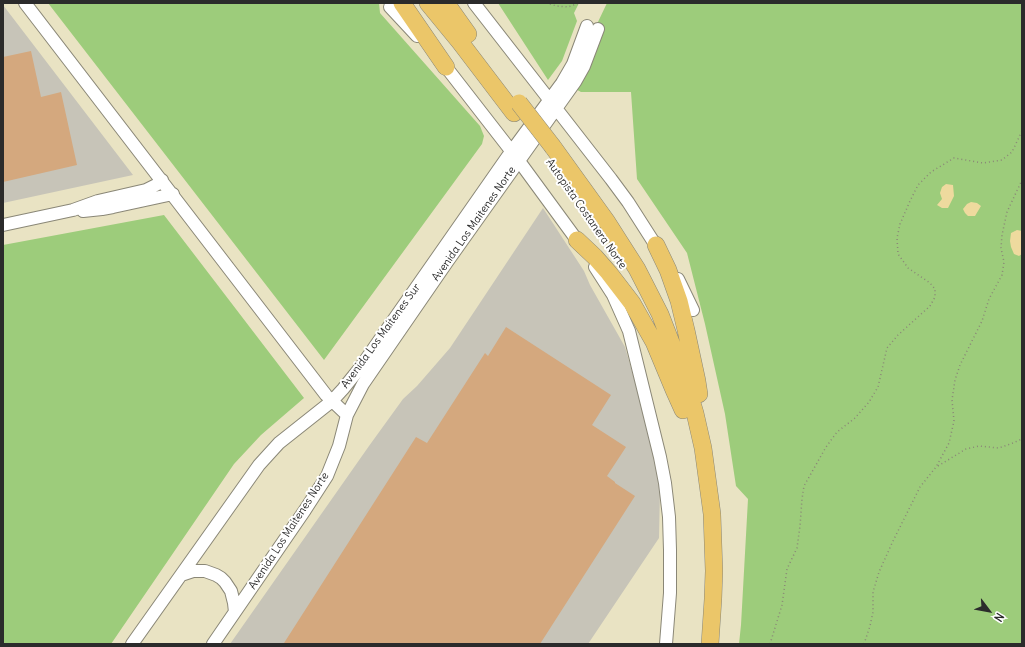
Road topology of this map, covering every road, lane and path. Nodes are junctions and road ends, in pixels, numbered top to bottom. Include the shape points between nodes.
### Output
1 (25, 3) edge
2 (428, 3) edge
3 (446, 3) edge
4 (474, 3) edge
5 (546, 3) edge
6 (579, 3) edge
7 (396, 5) edge
8 (593, 27) dead end
9 (446, 67) joint
10 (552, 104) junction
11 (517, 108) junction
12 (1022, 132) edge
13 (511, 151) junction
14 (550, 151) junction
15 (519, 161) junction
16 (162, 180) junction
17 (1022, 180) edge
18 (173, 194) junction
19 (74, 210) junction
20 (3, 225) edge
21 (577, 240) junction
22 (656, 245) junction
23 (442, 259) junction
24 (693, 310) dead end
25 (332, 401) junction
26 (683, 410) junction
27 (347, 415) junction
28 (1022, 439) edge
29 (703, 448) junction
30 (936, 467) junction
31 (181, 575) junction
32 (235, 612) junction
33 (132, 644) edge
34 (212, 644) edge
35 (666, 644) edge
36 (700, 644) edge
37 (710, 644) edge
38 (770, 644) edge
39 (864, 644) edge

1 - 16 street
2 - 11 highway, Autopista Costanera Norte
3 - 11 highway, Autopista Costanera Norte
4 - 10 street
5 - 6 path via 568,7
7 - 9 highway
8 - 10 street, Avenida Los Maitenes Sur
9 - 13 street
10 - 13 street, Avenida Los Maitenes Sur
10 - 15 street, Avenida Los Maitenes Norte
10 - 22 street via 624,196
11 - 14 highway, Autopista Costanera Norte
12 - 38 path via 1012,152 1002,160 983,162 954,158 931,172 918,185 910,201 900,224 897,238 898,254 908,268 930,283 935,289 935,297 930,306 887,348 878,386 869,402 856,418 837,432 804,486 797,548 787,569 782,605
13 - 15 street
13 - 23 street, Avenida Los Maitenes Sur
14 - 26 highway, Autopista Costanera Norte via 632,281 659,338
14 - 29 highway, Autopista Costanera Norte via 608,222 651,296 684,376
15 - 21 street
15 - 23 street, Avenida Los Maitenes Norte
16 - 18 street
16 - 19 street via 146,190 98,201
17 - 30 path via 1007,212 1002,235 1002,275 960,365 952,400 954,421 949,443
18 - 19 street via 102,209
18 - 25 street
19 - 20 street
21 - 26 highway via 609,273 632,303 654,342
21 - 35 street via 613,295 629,331 658,449 670,550
22 - 24 street
22 - 29 highway via 674,287 686,330 697,381
23 - 25 street, Avenida Los Maitenes Sur
23 - 27 street, Avenida Los Maitenes Norte via 363,384
25 - 27 street
25 - 31 street, Avenida Los Maitenes Sur via 279,443 259,465
26 - 36 highway, Autopista Costanera Norte via 697,475 703,535
27 - 32 street, Avenida Los Maitenes Norte via 339,446 327,476
28 - 30 path via 998,448 979,446 966,449
29 - 37 highway, Autopista Costanera Norte via 713,527 714,572
30 - 39 path via 920,487 879,572 873,592 873,612
31 - 32 street via 192,571 205,571 221,578 230,591
31 - 33 street, Avenida Los Maitenes Sur
32 - 34 street, Avenida Los Maitenes Norte

